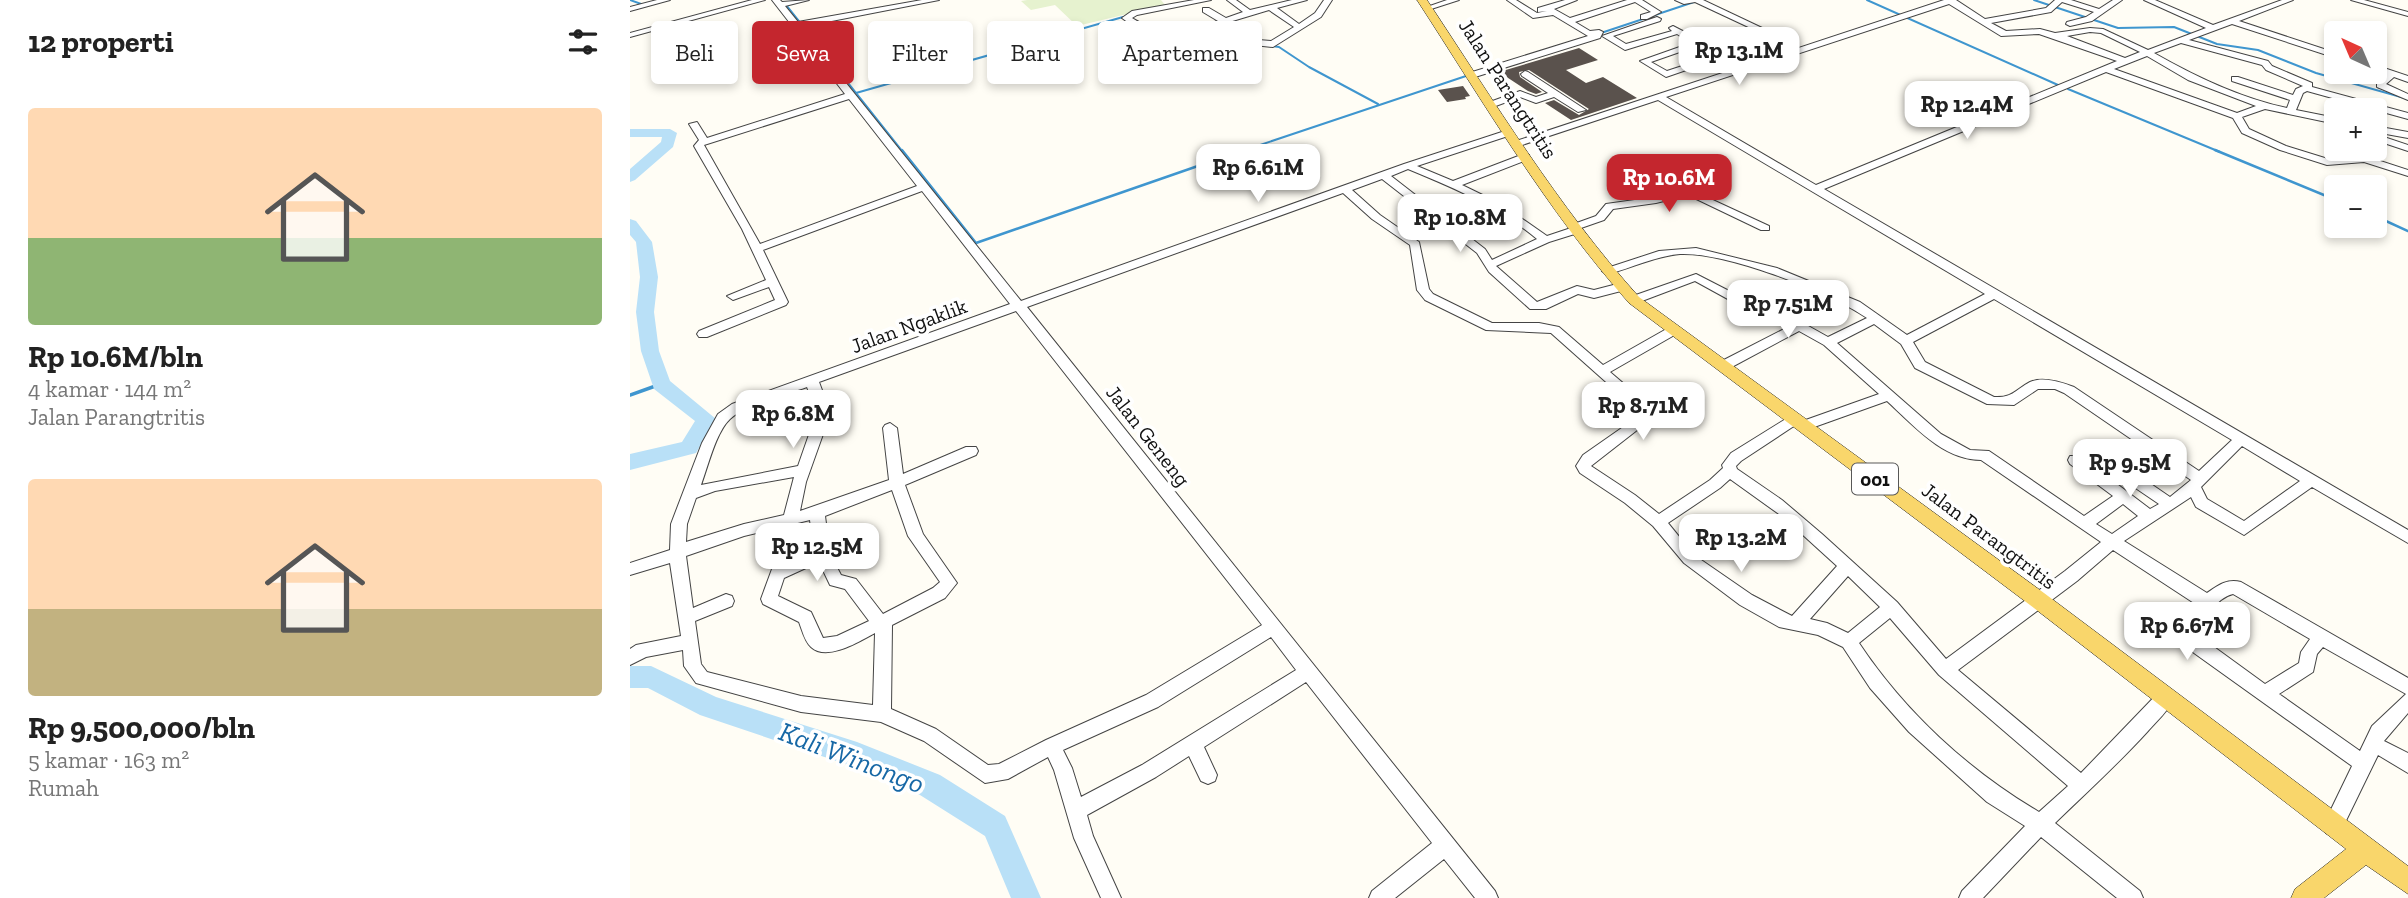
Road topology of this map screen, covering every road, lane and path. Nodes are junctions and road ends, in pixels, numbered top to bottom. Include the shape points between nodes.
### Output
1 (666, 0) edge
2 (761, 0) edge
3 (806, 0) edge
4 (935, 0) edge
5 (1207, 0) edge
6 (1231, 0) edge
7 (1303, 0) edge
8 (1328, 0) edge
9 (1455, 0) edge
10 (1512, 0) edge
11 (1573, 0) edge
12 (1636, 0) edge
13 (1679, 0) edge
14 (1951, 0) edge
15 (2061, 0) edge
16 (2118, 0) edge
17 (2148, 0) edge
18 (2289, 0) edge
19 (2355, 0) edge
20 (922, 1) edge
21 (1698, 1) edge
22 (778, 2) edge
23 (1425, 4) edge
24 (1620, 5) junction
25 (1270, 7) junction
26 (630, 9) edge
27 (1206, 10) dead end
28 (1550, 10) junction
29 (1249, 12) junction
30 (2100, 12) junction
31 (2408, 14) edge
32 (1652, 17) junction
33 (687, 20) junction
34 (630, 21) edge
35 (794, 21) edge
36 (818, 21) edge
37 (1131, 21) edge
38 (1225, 21) joint
39 (1569, 21) junction
40 (1986, 21) junction
41 (2230, 21) junction
42 (1299, 27) junction
43 (2212, 28) junction
44 (1679, 31) junction
45 (641, 32) junction
46 (2041, 32) junction
47 (631, 35) edge
48 (1597, 36) dead end
49 (2057, 36) junction
50 (2188, 37) junction
51 (1699, 43) junction
52 (1262, 44) edge
53 (1794, 45) dead end
54 (2148, 52) junction
55 (2324, 52) edge
56 (2124, 61) junction
57 (2269, 68) junction
58 (2107, 69) junction
59 (2387, 72) edge
60 (1525, 74) dead end
61 (2392, 74) junction
62 (1472, 75) junction
63 (2235, 79) junction
64 (2408, 79) edge
65 (843, 84) edge
66 (2213, 87) junction
67 (2306, 89) junction
68 (1554, 93) junction
69 (851, 95) junction
70 (2408, 97) edge
71 (1661, 98) junction
72 (2296, 99) junction
73 (1490, 105) junction
74 (2264, 106) junction
75 (1581, 110) dead end
76 (2290, 112) junction
77 (2237, 116) junction
78 (2408, 116) edge
79 (2324, 119) edge
80 (694, 124) dead end
81 (2387, 131) edge
82 (2391, 132) junction
83 (2387, 134) edge
84 (2408, 135) edge
85 (704, 141) junction
86 (2387, 142) edge
87 (1516, 145) junction
88 (2408, 148) edge
89 (2324, 160) edge
90 (2382, 161) edge
91 (1408, 166) junction
92 (2408, 173) edge
93 (1384, 175) junction
94 (1454, 184) junction
95 (923, 187) junction
96 (1817, 188) junction
97 (1345, 189) junction
98 (1765, 228) dead end
99 (1576, 229) junction
100 (1545, 240) junction
101 (756, 249) junction
102 (1490, 265) junction
103 (1608, 271) junction
104 (771, 282) junction
105 (1621, 287) junction
106 (1994, 294) junction
107 (733, 296) dead end
108 (1634, 300) junction
109 (1019, 306) junction
110 (1875, 319) junction
111 (1798, 326) junction
112 (1674, 330) junction
113 (703, 334) dead end
114 (1906, 341) junction
115 (1828, 342) junction
116 (1723, 366) junction
117 (1602, 371) junction
118 (812, 382) junction
119 (1890, 395) junction
120 (1799, 423) junction
121 (890, 428) dead end
122 (2240, 440) junction
123 (971, 451) dead end
124 (2075, 460) dead end
125 (2110, 464) dead end
126 (803, 470) junction
127 (1730, 470) junction
128 (2310, 481) junction
129 (897, 483) junction
130 (2196, 483) junction
131 (693, 493) junction
132 (2123, 497) junction
133 (2170, 504) junction
134 (817, 513) junction
135 (1793, 516) junction
136 (2149, 516) junction
137 (791, 517) junction
138 (1658, 522) junction
139 (2084, 524) junction
140 (2408, 537) edge
141 (2112, 541) junction
142 (1764, 542) dead end
143 (678, 554) junction
144 (822, 554) junction
145 (1847, 566) junction
146 (630, 569) edge
147 (2037, 599) junction
148 (726, 601) dead end
149 (2206, 603) junction
150 (1891, 607) junction
151 (685, 618) junction
152 (882, 622) junction
153 (1796, 624) junction
154 (1273, 626) junction
155 (2322, 636) junction
156 (690, 641) junction
157 (1849, 642) junction
158 (630, 658) edge
159 (1945, 670) junction
160 (1307, 672) junction
161 (2408, 687) edge
162 (2266, 692) junction
163 (2166, 696) junction
164 (2408, 701) edge
165 (882, 714) junction
166 (1193, 744) junction
167 (1052, 746) junction
168 (2367, 756) junction
169 (2408, 764) edge
170 (1208, 775) dead end
171 (2082, 786) junction
172 (1076, 810) junction
173 (2040, 824) junction
174 (2333, 825) junction
175 (1446, 845) junction
176 (2365, 850) junction
177 (2408, 881) edge
178 (1111, 898) edge
179 (1379, 898) edge
180 (1488, 898) edge
181 (1969, 898) edge
182 (2133, 898) edge
183 (2304, 898) edge

1 - 26 street
1 - 33 street
2 - 33 street
3 - 22 street
4 - 20 street
5 - 37 street via 1126,17
6 - 29 street
7 - 25 street
8 - 42 street via 1318,15
9 - 23 street
10 - 28 street via 1540,16
11 - 28 street
12 - 24 street
12 - 32 street via 1657,12
13 - 21 street
14 - 40 street
14 - 71 street
15 - 30 street
15 - 40 street via 2049,10
16 - 30 street
17 - 43 street
18 - 41 street
19 - 31 street
20 - 36 street
21 - 53 street
22 - 35 street, Jalan Geneng
23 - 62 main road, Jalan Parangtritis / 001
24 - 32 street
24 - 39 street
25 - 29 street
25 - 42 street
27 - 38 street
28 - 39 street
29 - 38 street
30 - 46 street
32 - 39 street via 1590,34
32 - 44 street
32 - 44 street via 1606,36 1625,47
33 - 45 street
34 - 45 street
40 - 46 street via 2004,34
41 - 43 street
41 - 55 street
42 - 52 street via 1278,42
43 - 50 street
44 - 51 street
45 - 47 street
46 - 49 street
48 - 62 street
49 - 54 street via 2101,30
49 - 56 street
50 - 54 street
50 - 57 street
51 - 51 street via 1720,57 1666,74 1644,61
54 - 56 street
54 - 66 street
56 - 58 street
57 - 63 street
57 - 67 street via 2309,85
58 - 77 street
58 - 96 street
59 - 61 street
60 - 68 street
61 - 64 street
61 - 70 street via 2380,85
62 - 73 main road, Jalan Parangtritis / 001
63 - 66 street
63 - 72 street
65 - 69 street, Jalan Geneng
66 - 74 street
67 - 72 street via 2299,91
67 - 78 street
68 - 73 street via 1536,100 1522,94
68 - 75 street
69 - 85 street
69 - 95 street, Jalan Geneng
71 - 87 street
71 - 96 street
72 - 76 street
73 - 87 main road, Jalan Parangtritis / 001
74 - 76 street
74 - 77 street
76 - 79 street
77 - 89 street via 2245,131 2283,149
80 - 85 street
81 - 82 street
82 - 83 street
82 - 84 street
85 - 101 street via 699,146
86 - 88 street
87 - 91 street, Jalan Ngaklik
87 - 94 street
87 - 99 main road, Jalan Parangtritis / 001
90 - 92 street
91 - 93 street, Jalan Ngaklik
91 - 94 street
93 - 97 street, Jalan Ngaklik
93 - 102 street via 1463,236
94 - 100 street via 1520,218
95 - 101 street
95 - 109 street, Jalan Geneng
96 - 106 street
97 - 109 street, Jalan Ngaklik
97 - 117 street via 1415,244 1423,290 1436,302 1490,327 1551,329
98 - 99 street via 1689,192 1610,206 1600,218
99 - 100 street
99 - 103 main road, Jalan Parangtritis / 001
100 - 102 street
101 - 104 street
102 - 105 street via 1534,306 1577,290 1594,294
103 - 105 main road, Jalan Parangtritis / 001
103 - 110 street via 1659,254 1696,251 1773,270
104 - 107 street
104 - 113 street via 782,302
105 - 108 main road, Jalan Parangtritis / 001
106 - 114 street
106 - 122 street
108 - 111 street via 1696,277 1770,317
108 - 112 main road, Jalan Parangtritis / 001
109 - 118 street, Jalan Ngaklik
109 - 154 street, Jalan Geneng
110 - 114 street
110 - 115 street
111 - 115 street
111 - 116 street
112 - 116 main road, Jalan Parangtritis / 001
112 - 117 street
114 - 130 street via 1920,365 1992,401 2009,402 2035,385 2069,390
115 - 119 street
116 - 120 main road, Jalan Parangtritis / 001
117 - 138 street via 1639,404 1643,420 1583,466
118 - 126 street via 822,409 819,432
118 - 131 street, Jalan Ngaklik via 737,407 723,417
119 - 120 street
119 - 139 street via 1945,442 1968,455 1984,455
120 - 127 street via 1736,457
120 - 147 main road, Jalan Parangtritis / 001
121 - 129 street
122 - 128 street
122 - 130 street
123 - 129 street
124 - 132 street
125 - 133 street
126 - 131 street
126 - 137 street
127 - 135 street
127 - 138 street
128 - 130 street via 2244,529 2201,503
128 - 140 street
129 - 134 street
129 - 152 street via 916,536 949,583 939,593
130 - 133 street
131 - 143 street, Jalan Ngaklik via 679,524
132 - 136 street
132 - 139 street
133 - 136 street
134 - 137 street
134 - 144 street
135 - 142 street
135 - 145 street
136 - 141 street
137 - 143 street via 692,545
138 - 153 street via 1709,575 1774,617
139 - 141 street
141 - 147 street
141 - 149 street
143 - 146 street
143 - 151 street, Jalan Ngaklik
144 - 152 street via 836,580 850,584
144 - 152 street via 778,574 769,599 805,618 821,645 839,643
145 - 150 street
145 - 153 street
147 - 159 street
147 - 163 main road, Jalan Parangtritis / 001
148 - 151 street
149 - 155 street via 2224,589 2235,587
149 - 162 street via 2191,639
150 - 157 street
150 - 159 street
151 - 156 street, Jalan Ngaklik
152 - 165 street
153 - 157 street via 1821,628
154 - 160 street, Jalan Geneng
154 - 167 street via 1152,701
155 - 161 street
155 - 162 street via 2309,652 2307,667
156 - 158 street via 642,650
156 - 165 street, Jalan Ngaklik via 692,666 702,678 801,704
157 - 173 street via 1876,683 1915,726 1994,796
159 - 171 street
160 - 166 street
160 - 175 street, Jalan Geneng
162 - 168 street via 2327,740
163 - 171 street
163 - 174 main road, Jalan Parangtritis / 001
164 - 168 street via 2378,732
165 - 167 street, Jalan Ngaklik via 930,735 985,774 1001,773
166 - 170 street
166 - 172 street
167 - 172 street
168 - 169 street via 2382,747
168 - 174 street
171 - 173 street
172 - 178 street
173 - 181 street
173 - 182 street
174 - 176 main road, Jalan Parangtritis / 001
175 - 179 street
175 - 180 street, Jalan Geneng
176 - 177 main road, Jalan Parangtritis / 001
176 - 183 main road

